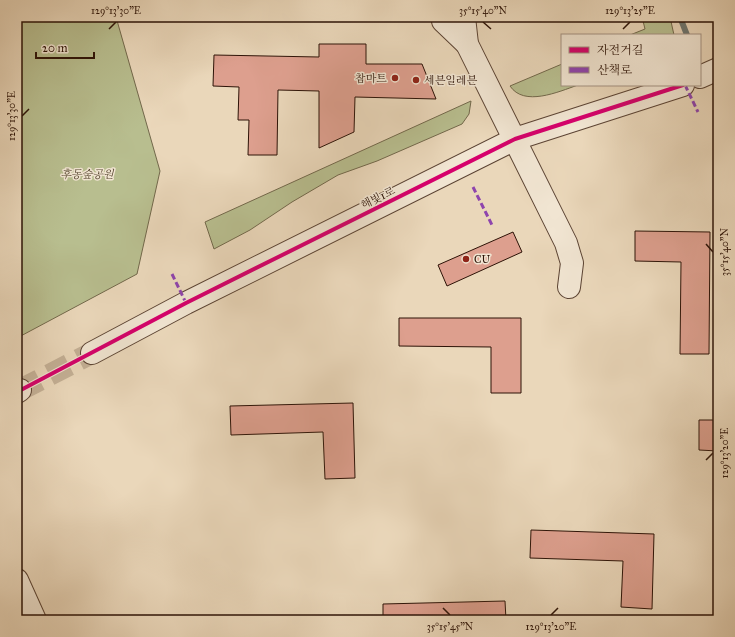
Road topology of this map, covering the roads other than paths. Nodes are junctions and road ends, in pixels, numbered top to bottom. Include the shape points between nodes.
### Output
1 (443, 17) edge
2 (464, 17) edge
3 (467, 44) junction
4 (718, 69) edge
5 (701, 78) edge
6 (680, 86) edge
7 (515, 139) junction
8 (569, 287) dead end
9 (92, 353) tunnel mouth
10 (17, 580) edge
11 (35, 620) edge

1 - 3 street via 443,21
2 - 3 street
3 - 7 street
4 - 5 street
6 - 7 street, 해빛1로
7 - 8 street via 566,243 572,263
7 - 9 street, 해빛1로 via 186,303
10 - 11 street

